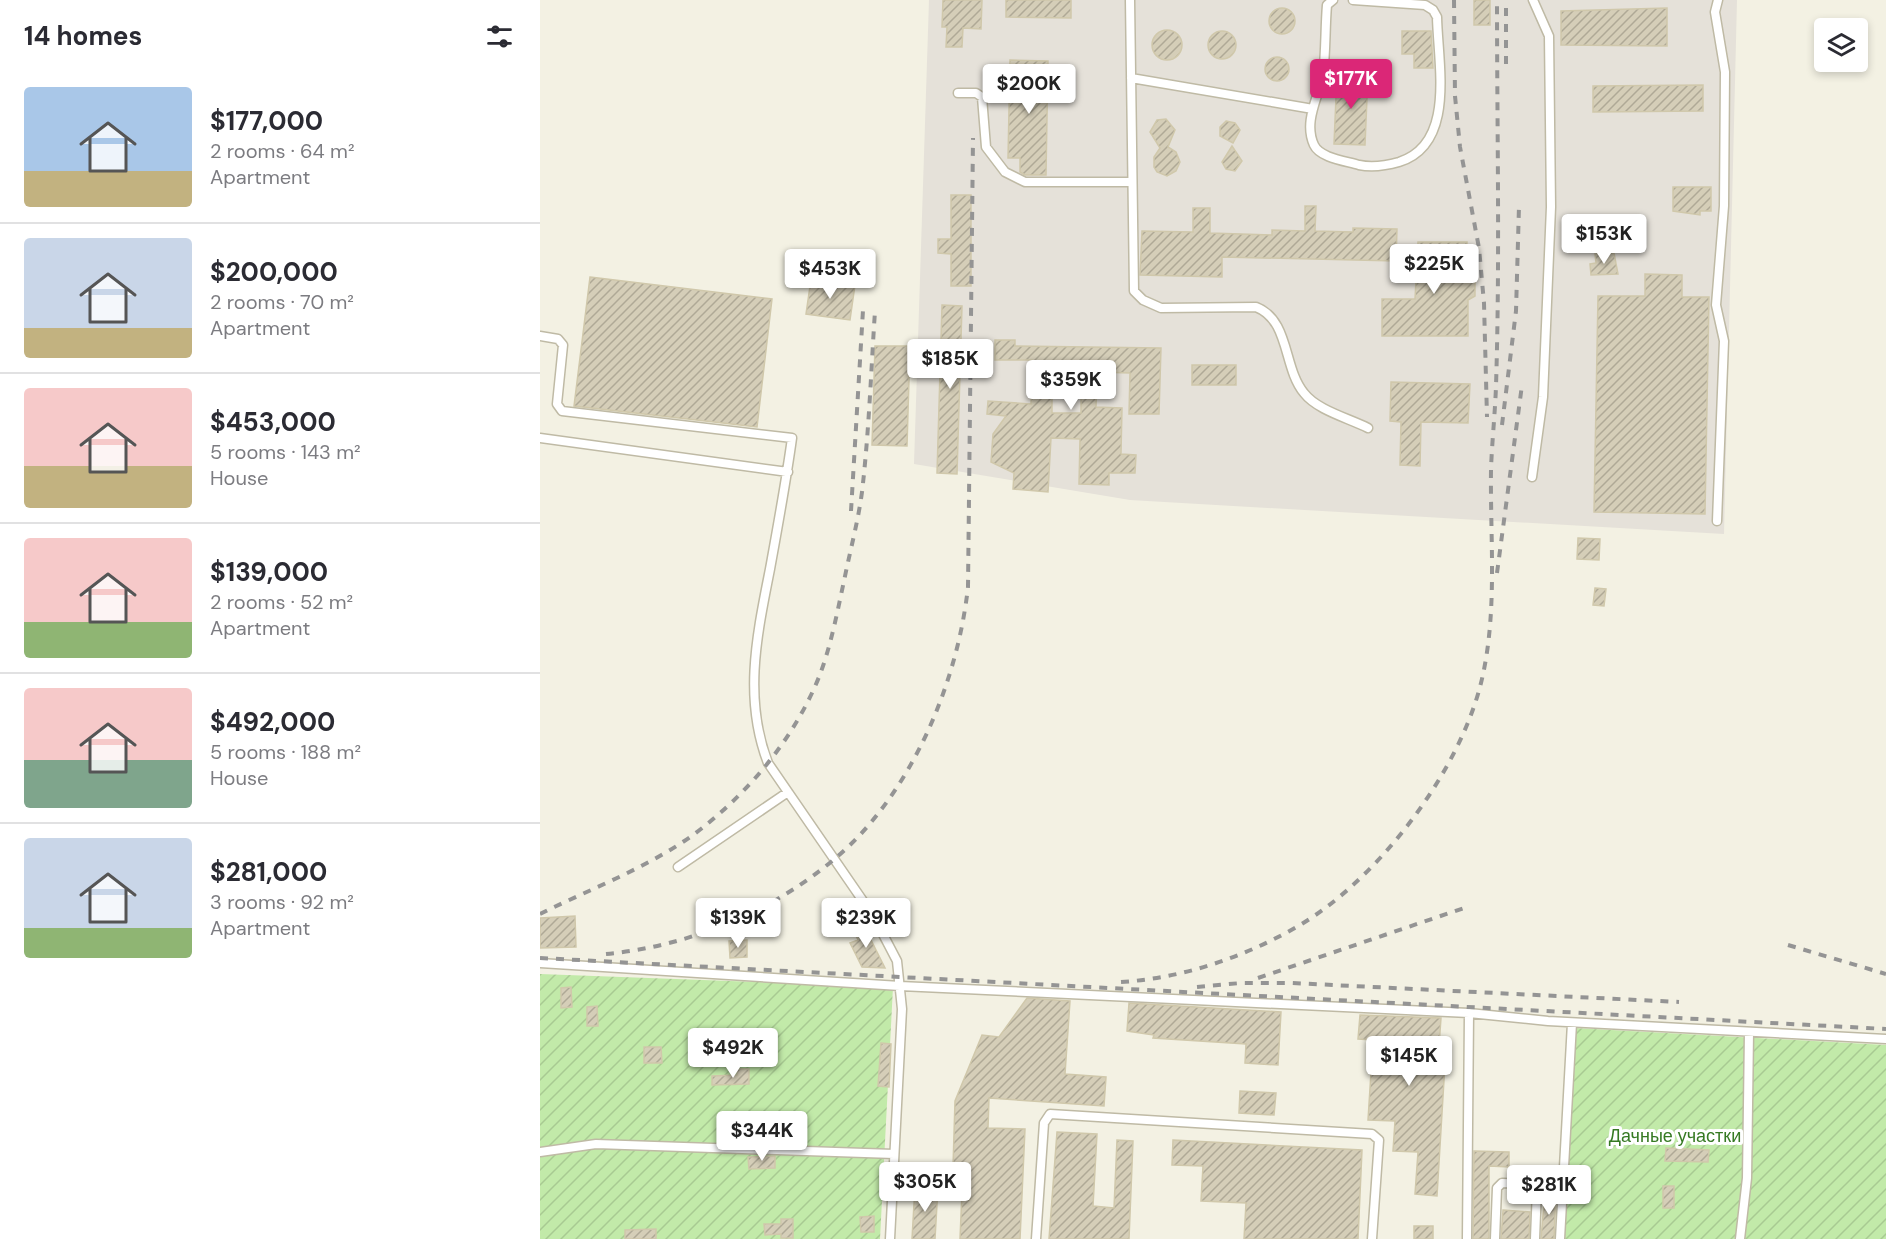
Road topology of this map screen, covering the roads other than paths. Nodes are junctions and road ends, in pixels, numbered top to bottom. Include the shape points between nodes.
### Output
1 (1130, 0) edge
2 (1333, 0) edge
3 (1353, 0) edge
4 (1533, 0) edge
5 (1718, 0) edge
6 (1131, 78) junction
7 (958, 93) dead end
8 (1313, 109) junction
9 (1132, 182) junction
10 (540, 336) edge
11 (1368, 428) dead end
12 (540, 438) edge
13 (788, 472) junction
14 (1532, 477) dead end
15 (1717, 521) dead end
16 (788, 792) junction
17 (678, 867) dead end
18 (540, 963) edge
19 (900, 986) junction
20 (1469, 1013) junction
21 (1572, 1023) junction
22 (1749, 1032) junction
23 (1886, 1039) edge
24 (540, 1152) edge
25 (894, 1154) junction
26 (890, 1239) edge
27 (1036, 1239) edge
28 (1372, 1239) edge
29 (1467, 1239) edge
30 (1495, 1239) edge
31 (1535, 1239) edge
32 (1560, 1239) edge
33 (1740, 1239) edge

1 - 6 lane
2 - 8 lane via 1327,5 1323,74
3 - 8 lane via 1425,5 1433,9 1437,17 1436,124 1429,142 1415,157 1382,167 1362,166 1314,147 1310,128
4 - 14 lane via 1549,36 1551,207 1543,398
5 - 15 lane via 1715,12 1725,72 1724,206 1716,305 1724,341
6 - 8 lane
6 - 9 lane
7 - 9 lane via 982,97 986,147 1005,172 1025,182
9 - 11 lane via 1134,291 1161,308 1264,310 1275,321 1302,391 1311,400
10 - 13 lane via 558,339 563,345 557,404 562,411 792,438
12 - 13 lane
13 - 16 lane via 755,645 752,688 759,739 768,763
16 - 17 lane
16 - 19 lane via 880,926 897,961
18 - 19 lane
19 - 20 lane
19 - 25 lane
20 - 21 lane
20 - 29 lane
21 - 22 lane
21 - 32 lane
22 - 23 lane
22 - 33 lane via 1747,1178
24 - 25 lane via 596,1144
25 - 26 lane
27 - 28 lane via 1044,1123 1050,1114 1372,1134 1379,1140
30 - 31 lane via 1497,1188 1502,1183 1533,1184 1537,1188

